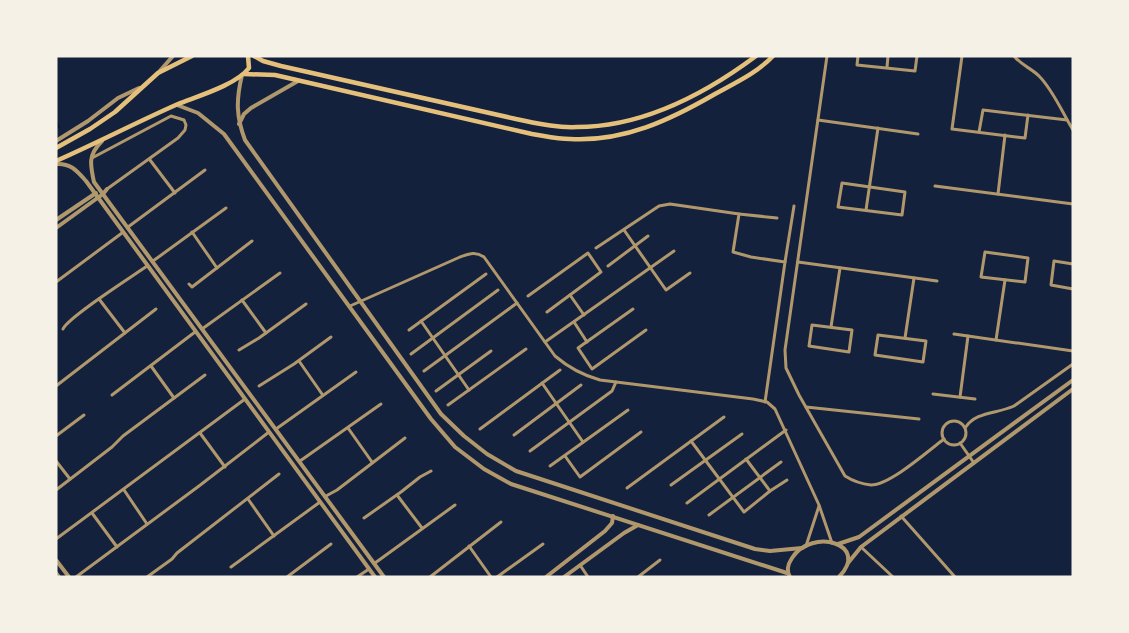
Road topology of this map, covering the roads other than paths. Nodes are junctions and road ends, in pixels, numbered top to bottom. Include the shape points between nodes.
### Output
1 (173, 56) edge
2 (192, 56) edge
3 (248, 56) edge
4 (254, 56) edge
5 (756, 56) edge
6 (773, 56) edge
7 (827, 56) edge
8 (858, 56) edge
9 (888, 56) edge
10 (917, 56) edge
11 (962, 56) edge
12 (1014, 56) edge
13 (887, 67) junction
14 (158, 73) junction
15 (243, 74) junction
16 (298, 81) junction
17 (141, 87) junction
18 (178, 105) junction
19 (1028, 115) junction
20 (818, 120) junction
21 (1067, 120) junction
22 (239, 124) junction
23 (878, 128) junction
24 (1073, 130) edge
25 (980, 132) junction
26 (918, 134) dead end
27 (1005, 135) junction
28 (56, 141) edge
29 (102, 141) junction
30 (56, 148) edge
31 (91, 159) junction
32 (150, 160) junction
33 (56, 162) edge
34 (205, 170) dead end
35 (935, 186) dead end
36 (869, 187) junction
37 (107, 189) junction
38 (100, 190) junction
39 (175, 193) junction
40 (94, 194) junction
41 (103, 194) junction
42 (998, 194) junction
43 (98, 198) junction
44 (1073, 204) edge
45 (794, 206) dead end
46 (226, 208) dead end
47 (866, 210) junction
48 (739, 214) junction
49 (778, 218) dead end
50 (56, 220) edge
51 (128, 227) junction
52 (56, 228) edge
53 (624, 230) junction
54 (122, 232) junction
55 (192, 232) junction
56 (648, 236) dead end
57 (252, 241) dead end
58 (635, 245) junction
59 (596, 248) dead end
60 (674, 251) dead end
61 (153, 261) junction
62 (785, 262) junction
63 (798, 262) junction
64 (1073, 264) edge
65 (147, 266) junction
66 (608, 266) dead end
67 (217, 268) junction
68 (650, 268) junction
69 (840, 268) junction
70 (280, 273) dead end
71 (690, 273) dead end
72 (486, 274) dead end
73 (165, 277) junction
74 (914, 278) junction
75 (1005, 280) junction
76 (937, 281) dead end
77 (56, 282) edge
78 (158, 282) junction
79 (189, 284) dead end
80 (1073, 289) edge
81 (498, 290) dead end
82 (570, 295) junction
83 (528, 296) dead end
84 (99, 299) junction
85 (242, 300) junction
86 (362, 301) junction
87 (306, 304) dead end
88 (517, 304) junction
89 (350, 306) junction
90 (156, 309) dead end
91 (633, 309) dead end
92 (547, 312) dead end
93 (584, 315) junction
94 (421, 321) junction
95 (574, 322) junction
96 (831, 327) junction
97 (63, 329) dead end
98 (202, 329) junction
99 (409, 330) dead end
100 (646, 330) dead end
101 (195, 332) junction
102 (266, 333) junction
103 (125, 334) junction
104 (954, 334) dead end
105 (968, 336) junction
106 (331, 337) dead end
107 (433, 338) junction
108 (905, 338) junction
109 (996, 340) junction
110 (545, 342) junction
111 (587, 342) junction
112 (214, 346) junction
113 (209, 350) junction
114 (239, 350) dead end
115 (526, 350) dead end
116 (491, 351) dead end
117 (1073, 351) edge
118 (411, 354) dead end
119 (446, 356) junction
120 (299, 360) junction
121 (1073, 364) edge
122 (151, 366) junction
123 (560, 370) dead end
124 (356, 372) dead end
125 (424, 372) dead end
126 (459, 374) junction
127 (205, 375) dead end
128 (1073, 380) edge
129 (616, 382) junction
130 (542, 383) junction
131 (581, 385) dead end
132 (56, 386) edge
133 (260, 386) dead end
134 (1073, 389) edge
135 (470, 390) junction
136 (436, 391) dead end
137 (322, 394) junction
138 (933, 394) dead end
139 (112, 395) dead end
140 (960, 397) junction
141 (174, 398) junction
142 (246, 399) junction
143 (975, 399) dead end
144 (765, 402) junction
145 (557, 403) junction
146 (381, 404) dead end
147 (448, 405) dead end
148 (806, 406) junction
149 (628, 410) dead end
150 (264, 412) junction
151 (84, 415) dead end
152 (258, 416) junction
153 (724, 418) dead end
154 (919, 419) dead end
155 (570, 422) junction
156 (348, 428) junction
157 (965, 428) junction
158 (276, 429) junction
159 (480, 429) dead end
160 (786, 430) junction
161 (270, 432) junction
162 (641, 432) dead end
163 (200, 433) junction
164 (742, 434) dead end
165 (514, 435) dead end
166 (56, 436) edge
167 (405, 438) dead end
168 (944, 439) junction
169 (691, 441) junction
170 (583, 442) junction
171 (960, 443) junction
172 (530, 450) dead end
173 (565, 456) junction
174 (970, 457) junction
175 (746, 459) junction
176 (56, 461) edge
177 (706, 461) junction
178 (300, 462) junction
179 (372, 462) junction
180 (781, 462) dead end
181 (974, 463) junction
182 (550, 466) dead end
183 (225, 467) junction
184 (430, 471) dead end
185 (279, 474) dead end
186 (312, 478) junction
187 (759, 478) junction
188 (70, 479) junction
189 (719, 479) junction
190 (787, 480) dead end
191 (306, 483) junction
192 (671, 485) dead end
193 (558, 486) junction
194 (627, 488) dead end
195 (56, 490) edge
196 (124, 490) junction
197 (770, 490) junction
198 (397, 495) junction
199 (326, 496) junction
200 (554, 498) junction
201 (732, 498) junction
202 (248, 499) junction
203 (320, 502) junction
204 (687, 503) dead end
205 (455, 505) dead end
206 (819, 505) junction
207 (92, 513) junction
208 (709, 515) dead end
209 (612, 516) junction
210 (901, 516) junction
211 (364, 518) dead end
212 (501, 522) dead end
213 (147, 524) junction
214 (638, 525) junction
215 (422, 529) junction
216 (274, 536) junction
217 (56, 539) edge
218 (832, 543) junction
219 (331, 544) dead end
220 (543, 544) dead end
221 (838, 544) junction
222 (469, 546) junction
223 (117, 547) junction
224 (804, 547) junction
225 (861, 547) junction
226 (56, 560) edge
227 (660, 560) dead end
228 (375, 563) junction
229 (848, 563) junction
230 (580, 565) junction
231 (231, 567) dead end
232 (369, 569) junction
233 (56, 573) edge
234 (789, 575) edge
235 (59, 577) edge
236 (69, 577) edge
237 (76, 577) edge
238 (148, 577) edge
239 (287, 577) edge
240 (357, 577) edge
241 (375, 577) edge
242 (384, 577) edge
243 (430, 577) edge
244 (491, 577) edge
245 (497, 577) edge
246 (546, 577) edge
247 (564, 577) edge
248 (588, 577) edge
249 (638, 577) edge
250 (780, 577) edge
251 (839, 577) edge
252 (893, 577) edge
253 (955, 577) edge

1 - 14 street
2 - 14 main road
3 - 15 main road via 249,68
4 - 5 main road via 276,64 516,119 578,128 620,123 664,110
6 - 16 main road via 743,79 668,120 634,132 571,140
7 - 20 street
8 - 13 street via 857,64
9 - 13 street
10 - 13 street via 915,71
11 - 25 street via 952,128
12 - 21 street via 1044,81
14 - 17 main road
15 - 16 main road
15 - 18 main road
15 - 22 street via 238,98
16 - 22 street via 251,108
17 - 28 street via 118,98
17 - 30 main road via 115,112
18 - 29 main road
18 - 89 street via 198,113 224,134
19 - 21 street
19 - 25 street via 982,110
19 - 27 street via 1025,138
20 - 23 street
20 - 63 street
21 - 24 street
22 - 86 street via 245,140
23 - 26 street
23 - 36 street
25 - 27 street
27 - 42 street
29 - 31 street via 94,149
29 - 33 main road
31 - 32 street via 171,116 184,120 185,130
31 - 38 street via 94,182
32 - 37 street
32 - 39 street
33 - 40 street via 74,167
34 - 39 street
35 - 42 street
36 - 47 street
36 - 47 street via 842,183 838,207
36 - 47 street via 905,192 902,216
37 - 38 street
37 - 41 street
38 - 40 street
38 - 41 street
39 - 51 street
40 - 43 street
40 - 50 street
41 - 43 street
41 - 51 street
42 - 44 street
43 - 52 street
43 - 54 street
45 - 62 street
46 - 55 street
48 - 49 street
48 - 53 street via 670,204 659,206
48 - 62 street via 733,252
51 - 61 street
53 - 58 street
53 - 59 street
54 - 65 street
54 - 77 street
55 - 61 street
55 - 67 street
56 - 58 street
57 - 67 street
58 - 66 street
58 - 68 street
60 - 68 street
61 - 73 street
62 - 144 street
63 - 69 street
63 - 148 street via 785,350 786,368
64 - 80 street via 1054,261 1051,285
65 - 78 street
65 - 84 street
67 - 79 street via 192,287
68 - 71 street via 666,290
68 - 93 street
69 - 74 street
69 - 96 street
70 - 85 street
72 - 94 street
73 - 78 street
73 - 98 street
74 - 76 street
74 - 108 street
75 - 75 street via 981,277 985,252 1028,258 1025,282
75 - 109 street
78 - 101 street
81 - 107 street
82 - 83 street via 601,272 588,253
82 - 92 street
82 - 93 street
84 - 97 street
84 - 103 street
85 - 98 street
85 - 102 street
86 - 88 street via 472,252 484,257
86 - 89 street
86 - 193 street via 441,414 464,436 516,471
87 - 102 street
88 - 110 street
88 - 119 street
89 - 200 street via 431,419 455,447 511,484
90 - 103 street
91 - 111 street
93 - 95 street
94 - 99 street
94 - 107 street
95 - 110 street
95 - 111 street
96 - 96 street via 852,330 849,352 809,346 812,325
98 - 112 street
100 - 111 street via 592,369 578,348
101 - 113 street
101 - 122 street
102 - 114 street
103 - 132 street
104 - 105 street
105 - 109 street
105 - 140 street
106 - 120 street
107 - 118 street
107 - 119 street
108 - 108 street via 926,341 923,362 875,355 878,335
109 - 117 street
110 - 129 street via 556,356 584,376
112 - 113 street
112 - 150 street
113 - 142 street
115 - 135 street
116 - 126 street
119 - 125 street
119 - 126 street
120 - 133 street
120 - 137 street
121 - 157 street via 1014,406 976,417
122 - 139 street
122 - 141 street
123 - 130 street
124 - 137 street
126 - 135 street
126 - 136 street
127 - 141 street
128 - 174 street
129 - 144 street
129 - 155 street via 612,391
130 - 145 street
130 - 159 street
131 - 145 street
134 - 181 street
135 - 147 street
137 - 158 street
138 - 140 street
140 - 143 street
141 - 188 street
142 - 152 street
142 - 163 street
144 - 160 street via 775,409
145 - 155 street
145 - 165 street
146 - 156 street
148 - 154 street
148 - 168 street via 845,476 856,482 873,485 889,481
149 - 170 street
150 - 152 street
150 - 158 street
151 - 166 street
152 - 161 street
153 - 169 street
155 - 170 street
155 - 172 street
156 - 178 street
156 - 179 street
157 - 168 street via 959,422 948,423 942,432
157 - 171 street via 966,436
158 - 178 street
160 - 175 street
160 - 206 street
161 - 183 street
161 - 191 street
162 - 173 street via 580,477
163 - 183 street
163 - 196 street
164 - 177 street
167 - 179 street
168 - 171 street via 950,444
169 - 177 street
169 - 194 street
170 - 173 street
171 - 174 street
173 - 182 street
174 - 181 street
174 - 221 street via 859,537
175 - 187 street
175 - 189 street
176 - 188 street
177 - 189 street
177 - 192 street
178 - 186 street
179 - 199 street
180 - 187 street
181 - 210 street
183 - 213 street
184 - 198 street
185 - 202 street
186 - 191 street
186 - 199 street
187 - 197 street
187 - 201 street
188 - 195 street
189 - 201 street
189 - 204 street
190 - 197 street
191 - 203 street
193 - 200 street
193 - 224 street via 755,549 770,551
196 - 207 street
196 - 213 street
197 - 201 street via 744,512
198 - 211 street
198 - 215 street
199 - 228 street
200 - 209 street
201 - 208 street
202 - 216 street
202 - 238 street
203 - 216 street
203 - 232 street
205 - 215 street
206 - 218 street
206 - 224 street
207 - 217 street
207 - 223 street
209 - 214 street
209 - 246 street via 612,523 605,531
210 - 225 street
210 - 253 street
212 - 222 street
213 - 223 street
214 - 230 street
214 - 234 street
215 - 228 street
216 - 231 street
218 - 221 street
218 - 224 street via 820,542
219 - 239 street
220 - 245 street
221 - 229 street via 848,555
222 - 243 street
222 - 244 street
223 - 237 street
224 - 234 street via 790,560
225 - 229 street
225 - 252 street
226 - 236 street
227 - 249 street
228 - 242 street
229 - 251 street
230 - 247 street
230 - 248 street
232 - 240 street
232 - 241 street
233 - 235 street
234 - 250 street

